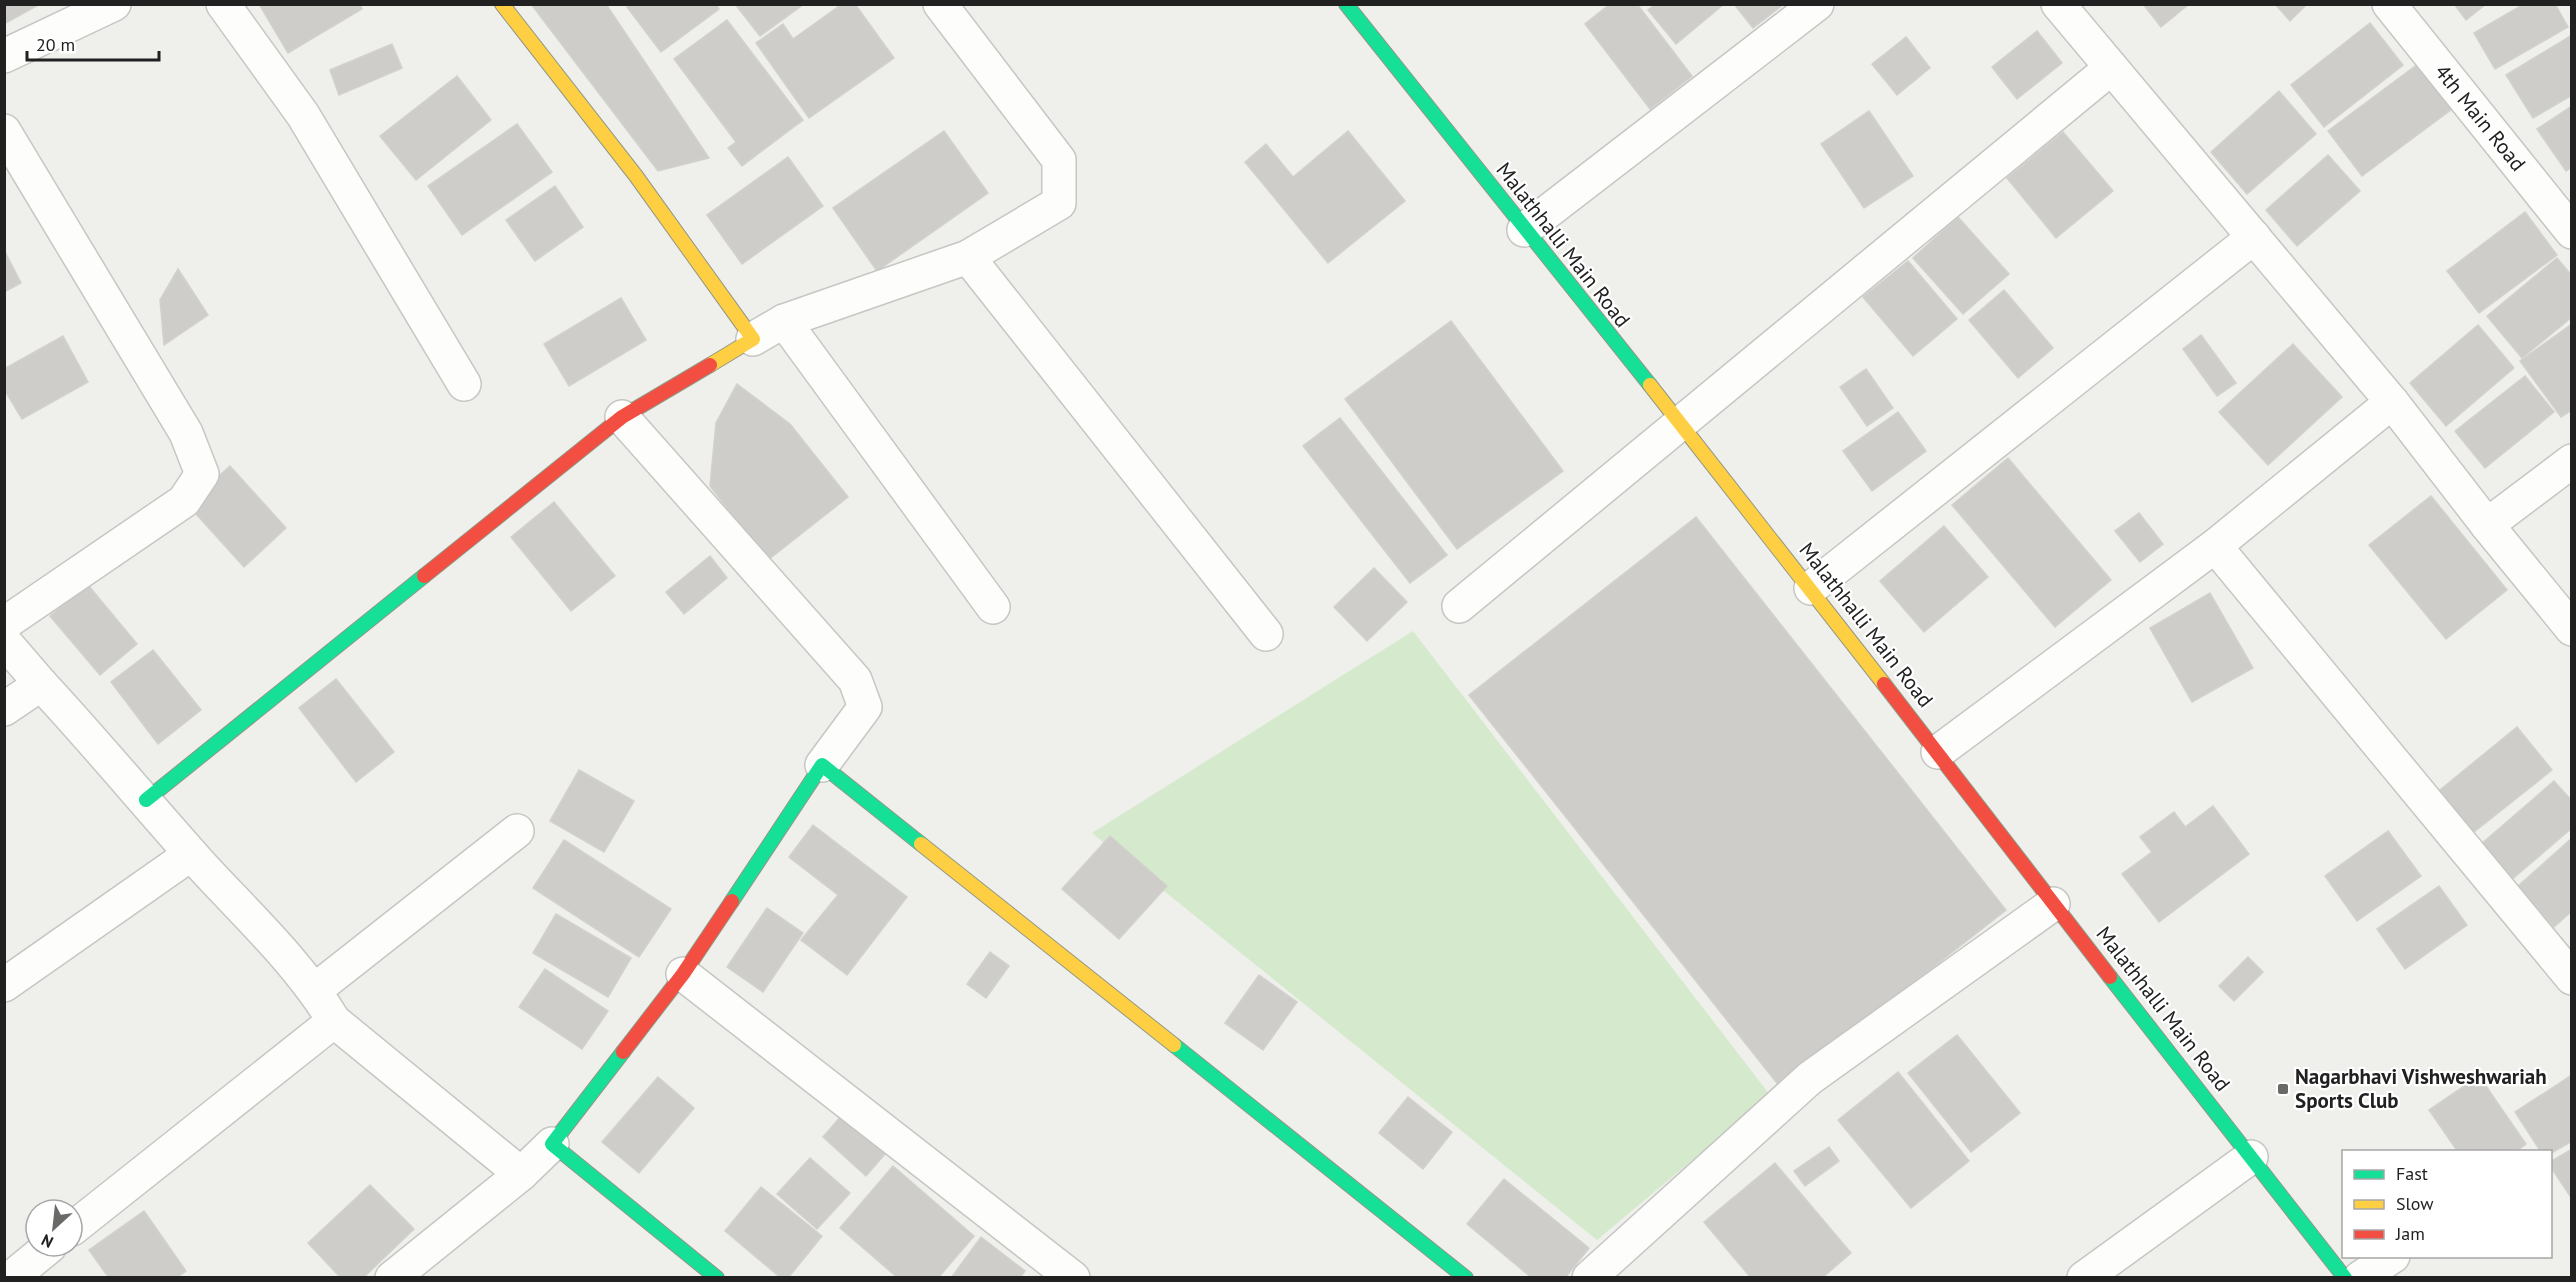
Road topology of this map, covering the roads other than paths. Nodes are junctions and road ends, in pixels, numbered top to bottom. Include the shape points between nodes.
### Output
1 (114, 4) edge
2 (223, 4) edge
3 (502, 4) edge
4 (940, 4) edge
5 (1346, 4) edge
6 (1817, 4) edge
7 (2058, 4) edge
8 (2389, 4) edge
9 (4, 56) edge
10 (2111, 68) junction
11 (4, 131) edge
12 (1524, 230) junction
13 (2571, 232) edge
14 (2254, 237) junction
15 (968, 256) junction
16 (784, 321) junction
17 (753, 339) junction
18 (464, 384) dead end
19 (2392, 402) junction
20 (621, 417) junction
21 (1679, 424) junction
22 (2571, 461) edge
23 (2487, 525) junction
24 (2214, 546) junction
25 (1811, 588) junction
26 (1459, 606) dead end
27 (993, 607) dead end
28 (4, 624) edge
29 (2571, 629) edge
30 (1266, 634) dead end
31 (4, 641) edge
32 (40, 684) junction
33 (4, 709) edge
34 (1938, 752) junction
35 (822, 765) junction
36 (146, 800) junction
37 (517, 831) dead end
38 (191, 854) junction
39 (2053, 904) junction
40 (683, 974) junction
41 (2571, 978) edge
42 (4, 985) edge
43 (315, 990) junction
44 (334, 1021) junction
45 (552, 1144) junction
46 (2252, 1156) junction
47 (521, 1174) junction
48 (84, 1219) edge
49 (35, 1258) edge
50 (2390, 1258) edge
51 (11, 1278) edge
52 (392, 1278) edge
53 (717, 1278) edge
54 (1073, 1278) edge
55 (1466, 1278) edge
56 (1589, 1278) edge
57 (2084, 1278) edge
58 (2345, 1278) edge
59 (2360, 1278) edge

1 - 9 street
2 - 18 street via 303,115
3 - 17 street via 636,176
4 - 15 street via 1059,160 1059,203
5 - 12 street, Malathhalli Main Road
6 - 12 street
7 - 10 street
8 - 13 street, 4th Main Road
10 - 14 street
10 - 21 street
11 - 28 street via 186,433 202,474 184,501
12 - 21 street, Malathhalli Main Road
14 - 19 street
14 - 25 street
15 - 16 street
15 - 30 street
16 - 17 street
16 - 27 street
17 - 20 street
19 - 23 street
19 - 24 street
20 - 35 street via 855,680 864,707
20 - 36 street
21 - 25 street, Malathhalli Main Road
21 - 26 street
22 - 23 street
23 - 29 street
24 - 34 street
24 - 41 street
25 - 34 street, Malathhalli Main Road
31 - 32 street
32 - 33 street
32 - 36 street
34 - 39 street, Malathhalli Main Road
35 - 40 street
35 - 55 street
36 - 38 street
37 - 43 street
38 - 42 street
38 - 43 street
39 - 46 street, Malathhalli Main Road
39 - 56 street via 1810,1078
40 - 45 street
40 - 54 street
43 - 44 street
44 - 47 street
44 - 48 street
45 - 47 street
45 - 53 street
46 - 57 street
46 - 58 street, Malathhalli Main Road
47 - 52 street
49 - 51 street
50 - 59 street

